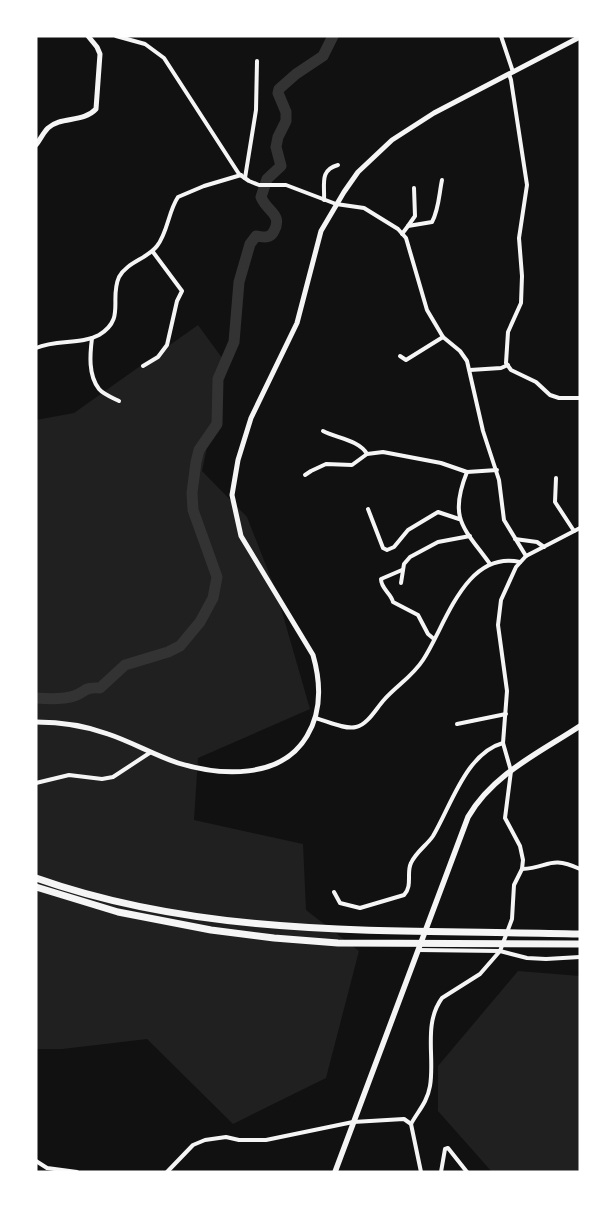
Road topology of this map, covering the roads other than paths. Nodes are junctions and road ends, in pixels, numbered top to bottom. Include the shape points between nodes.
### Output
1 (88, 36) edge
2 (116, 36) edge
3 (501, 36) edge
4 (580, 37) edge
5 (257, 61) dead end
6 (511, 73) junction
7 (36, 145) edge
8 (338, 165) dead end
9 (243, 177) junction
10 (442, 180) dead end
11 (414, 188) dead end
12 (324, 200) junction
13 (336, 204) junction
14 (408, 226) junction
15 (402, 234) junction
16 (153, 252) junction
17 (443, 337) junction
18 (92, 338) junction
19 (36, 348) edge
20 (400, 356) dead end
21 (508, 365) junction
22 (143, 366) dead end
23 (470, 370) junction
24 (580, 398) edge
25 (119, 401) dead end
26 (323, 431) dead end
27 (367, 454) junction
28 (497, 470) junction
29 (467, 472) junction
30 (305, 476) dead end
31 (556, 478) dead end
32 (368, 509) dead end
33 (459, 519) junction
34 (580, 528) edge
35 (574, 532) junction
36 (470, 536) junction
37 (515, 539) junction
38 (544, 547) junction
39 (526, 556) junction
40 (520, 562) junction
41 (490, 564) junction
42 (402, 570) junction
43 (401, 584) dead end
44 (434, 639) junction
45 (506, 714) junction
46 (315, 718) junction
47 (36, 722) edge
48 (457, 724) dead end
49 (580, 726) edge
50 (503, 743) junction
51 (151, 752) junction
52 (511, 771) junction
53 (36, 783) edge
54 (522, 869) junction
55 (580, 870) edge
56 (36, 878) edge
57 (36, 887) edge
58 (334, 892) dead end
59 (580, 934) edge
60 (580, 944) edge
61 (418, 950) junction
62 (500, 951) junction
63 (580, 957) edge
64 (353, 1122) junction
65 (409, 1122) junction
66 (36, 1161) edge
67 (77, 1172) edge
68 (167, 1172) edge
69 (335, 1172) edge
70 (421, 1172) edge
71 (441, 1172) edge
72 (467, 1172) edge

1 - 7 main road via 100,54 96,109 85,117 53,125
2 - 9 street via 145,44 164,58
3 - 6 street
4 - 6 main road
5 - 9 street via 256,110
6 - 13 main road via 434,113 392,140 367,162
6 - 21 street via 527,185 519,238 521,304 506,341
8 - 12 street via 330,168 324,177
9 - 12 street via 259,184 293,187
9 - 16 street via 204,186 178,197 165,233
10 - 14 street via 438,208 432,222
11 - 14 street via 415,216
12 - 13 street
13 - 15 street via 372,212
13 - 46 main road via 321,231 290,342 251,418 238,460 232,495 241,536 313,655 319,689
14 - 15 street
15 - 17 street via 409,246 427,310
16 - 18 street via 121,274 115,319 107,329
16 - 22 street via 182,291 167,345 158,357
17 - 20 street via 406,360
17 - 23 street via 460,351
18 - 19 street
18 - 25 street via 89,359 99,389
21 - 23 street
21 - 24 street via 550,395
23 - 28 street via 483,431
26 - 27 street via 345,439
27 - 29 street via 395,453 441,462
27 - 30 street via 356,463 326,464 310,470
28 - 29 street
28 - 37 street via 502,513 506,527
29 - 33 street via 459,492
31 - 35 street via 556,502
32 - 33 street via 387,550 394,547 408,530 438,512
33 - 36 street
34 - 35 street
35 - 38 street
36 - 41 street
36 - 42 street via 428,546 410,557
37 - 38 street via 536,542
37 - 39 street
38 - 39 street
39 - 40 street
40 - 41 street via 508,560
40 - 45 street via 498,609 508,691
41 - 44 street via 470,579
42 - 43 street
42 - 44 street via 384,576 381,584 394,602 420,617
44 - 46 street via 416,670 359,727
45 - 48 street
45 - 50 street
46 - 51 main road via 294,752 259,770 229,771 188,766
47 - 51 main road via 108,734
49 - 52 main road
50 - 52 street
50 - 58 street via 490,748 473,762 434,833 410,864 409,886 404,895 360,908 340,903
51 - 53 street via 113,776 69,775
52 - 54 street via 505,818 520,846
52 - 61 main road via 489,788 468,817
54 - 55 street via 553,862 567,863
54 - 62 street via 514,885 512,919
56 - 59 highway via 101,897 248,924 339,930
57 - 60 highway via 118,912 274,938 338,943
61 - 62 street
61 - 64 main road
62 - 63 street via 527,958
62 - 65 street via 480,974 442,998 438,1004 433,1015 430,1088 423,1108
64 - 65 street via 404,1119
64 - 68 street via 266,1140 226,1137 205,1140 193,1145
64 - 69 main road
65 - 70 street
66 - 67 street via 48,1168
71 - 72 street via 448,1148

